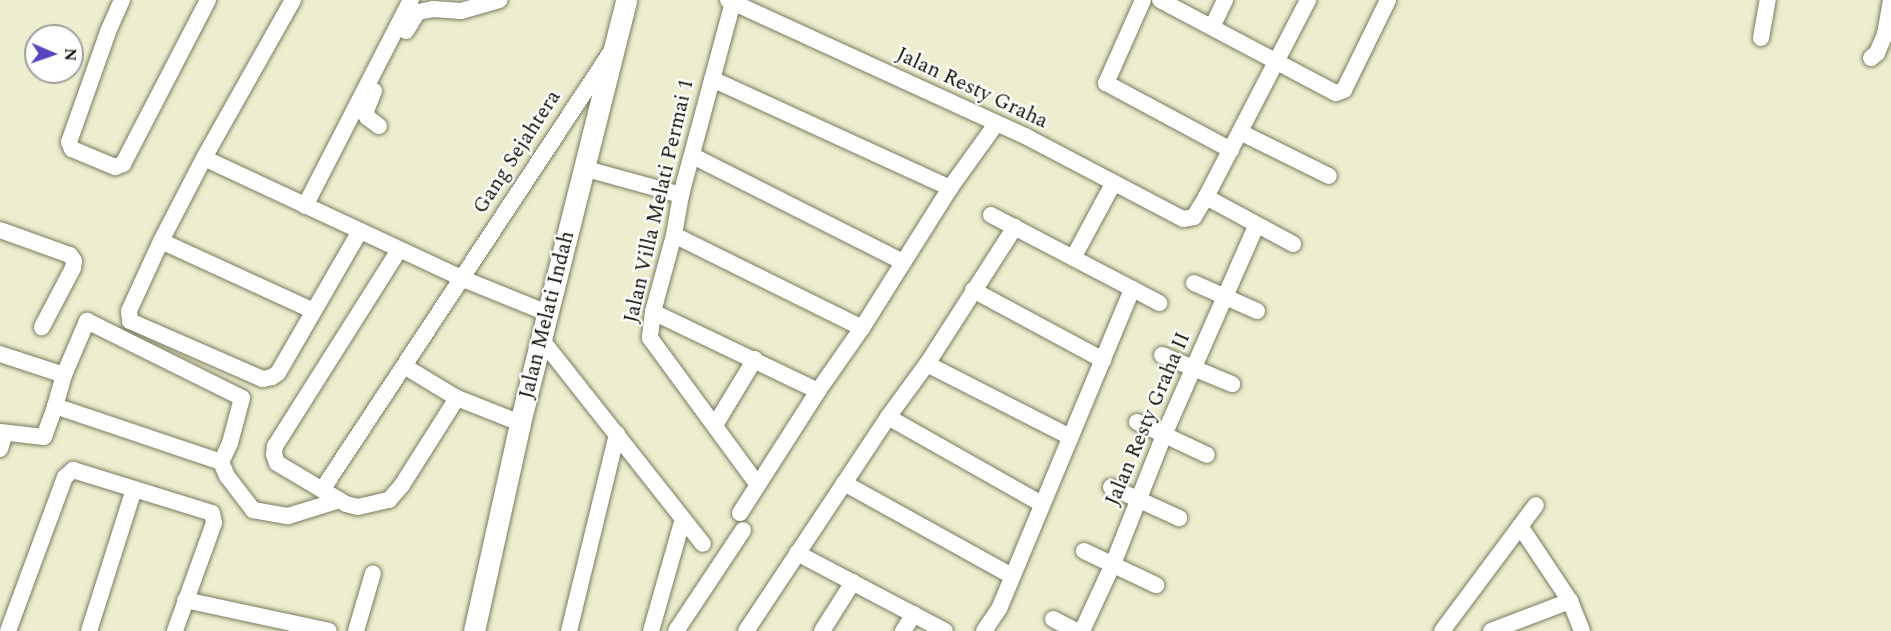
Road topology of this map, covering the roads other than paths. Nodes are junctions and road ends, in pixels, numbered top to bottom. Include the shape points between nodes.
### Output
1 (122, 0) edge
2 (208, 0) edge
3 (293, 0) edge
4 (411, 0) edge
5 (499, 0) edge
6 (626, 0) edge
7 (1143, 0) edge
8 (1161, 0) edge
9 (1225, 0) edge
10 (1308, 0) edge
11 (1388, 0) edge
12 (1768, 0) edge
13 (1891, 0) edge
14 (730, 1) edge
15 (1212, 27) junction
16 (1761, 38) dead end
17 (612, 51) junction
18 (1870, 58) dead end
19 (1278, 61) junction
20 (711, 79) junction
21 (996, 124) junction
22 (379, 126) dead end
23 (1240, 132) junction
24 (1231, 150) junction
25 (693, 156) junction
26 (204, 158) junction
27 (583, 168) junction
28 (1329, 176) dead end
29 (1113, 184) junction
30 (950, 188) junction
31 (681, 195) junction
32 (1206, 197) junction
33 (305, 206) junction
34 (991, 215) dead end
35 (1256, 225) junction
36 (1015, 226) junction
37 (0, 230) edge
38 (360, 231) junction
39 (674, 235) junction
40 (161, 241) junction
41 (1293, 244) dead end
42 (399, 250) junction
43 (1073, 258) junction
44 (903, 262) junction
45 (461, 278) junction
46 (1194, 284) dead end
47 (1132, 289) junction
48 (973, 290) junction
49 (1225, 297) junction
50 (1159, 303) dead end
51 (314, 311) junction
52 (1257, 311) dead end
53 (654, 312) junction
54 (548, 313) junction
55 (42, 327) dead end
56 (862, 328) junction
57 (541, 339) junction
58 (0, 354) edge
59 (1162, 355) dead end
60 (755, 359) junction
61 (1103, 360) junction
62 (927, 364) junction
63 (404, 366) junction
64 (1193, 369) junction
65 (64, 375) junction
66 (1232, 384) dead end
67 (818, 391) junction
68 (457, 398) junction
69 (56, 406) junction
70 (888, 417) junction
71 (1137, 422) dead end
72 (520, 423) junction
73 (715, 425) junction
74 (617, 434) junction
75 (1164, 435) junction
76 (1070, 437) junction
77 (2, 438) edge
78 (1207, 455) dead end
79 (221, 462) junction
80 (844, 483) junction
81 (758, 485) junction
82 (1111, 487) dead end
83 (134, 489) junction
84 (322, 490) junction
85 (340, 500) junction
86 (1137, 500) junction
87 (1042, 504) junction
88 (1536, 505) dead end
89 (741, 513) dead end
90 (1179, 518) dead end
91 (683, 519) junction
92 (1520, 526) junction
93 (744, 530) dead end
94 (703, 544) dead end
95 (1083, 551) dead end
96 (797, 553) junction
97 (1113, 564) junction
98 (373, 573) dead end
99 (1012, 576) junction
100 (853, 582) junction
101 (1156, 585) dead end
102 (185, 600) junction
103 (1570, 601) junction
104 (914, 614) junction
105 (1053, 620) dead end
106 (9, 631) edge
107 (89, 631) edge
108 (175, 631) edge
109 (329, 631) edge
110 (356, 631) edge
111 (474, 631) edge
112 (569, 631) edge
113 (651, 631) edge
114 (676, 631) edge
115 (746, 631) edge
116 (822, 631) edge
117 (903, 631) edge
118 (945, 631) edge
119 (984, 631) edge
120 (1079, 631) edge
121 (1442, 631) edge
122 (1491, 631) edge
123 (1582, 631) edge

1 - 2 street via 69,142 72,149 115,167 123,164
3 - 26 street
4 - 33 street
5 - 22 street via 461,11 418,12 366,106 367,117
6 - 17 main road, Jalan Melati Indah
7 - 24 street via 1106,83
8 - 15 street
9 - 15 street
10 - 19 street
11 - 19 street via 1341,93
12 - 16 street
13 - 18 street via 1885,34 1877,53
14 - 20 street, Jalan Villa Melati Permai 1
14 - 21 street, Jalan Resty Graha
15 - 19 street
17 - 27 main road, Jalan Melati Indah
17 - 45 street, Gang Sejahtera
19 - 23 street
20 - 25 street, Jalan Villa Melati Permai 1
20 - 30 street
21 - 29 street, Jalan Resty Graha
21 - 30 street
23 - 24 street
23 - 28 street
24 - 32 street
25 - 31 street, Jalan Villa Melati Permai 1
25 - 44 street
26 - 33 street
26 - 40 street
27 - 31 street
27 - 54 main road, Jalan Melati Indah
29 - 32 street, Jalan Resty Graha via 1183,219 1194,217
29 - 43 street
30 - 44 street
31 - 39 street, Jalan Villa Melati Permai 1
32 - 35 street
33 - 38 street
34 - 36 street
35 - 41 street
35 - 49 street, Jalan Resty Graha II
36 - 43 street
36 - 48 street
37 - 55 street via 70,255 74,261 74,268
38 - 42 street
38 - 51 street
39 - 53 street, Jalan Villa Melati Permai 1
39 - 56 street
40 - 51 street
40 - 51 street via 129,311 130,321 137,326 263,379 278,373
42 - 45 street
42 - 84 street via 275,446 278,463
43 - 47 street
44 - 56 street
45 - 54 street
45 - 63 street, Gang Sejahtera
46 - 49 street
47 - 50 street
47 - 61 street
48 - 61 street
48 - 62 street
49 - 52 street
49 - 64 street, Jalan Resty Graha II
53 - 60 street
53 - 73 street, Jalan Villa Melati Permai 1 via 650,338
54 - 57 main road, Jalan Melati Indah
56 - 67 street
57 - 72 main road, Jalan Melati Indah
57 - 74 street
58 - 65 street
59 - 64 street
60 - 67 street
60 - 73 street
61 - 76 street
62 - 70 street
62 - 76 street
63 - 68 street
63 - 84 street, Gang Sejahtera
64 - 66 street
64 - 75 street, Jalan Resty Graha II
65 - 69 street
65 - 79 street via 87,321 242,398
67 - 81 street
68 - 72 street
68 - 85 street via 389,500 358,507
69 - 77 street via 44,437
69 - 79 street
70 - 80 street
70 - 87 street
71 - 75 street
72 - 111 main road, Jalan Melati Indah
73 - 81 street, Jalan Villa Melati Permai 1
74 - 91 street
74 - 112 street
75 - 78 street
75 - 86 street, Jalan Resty Graha II
76 - 87 street
79 - 85 street via 253,510 288,516
80 - 96 street
80 - 99 street
81 - 89 street
82 - 86 street
83 - 102 street via 212,513 214,523
83 - 106 street via 69,470
83 - 107 street
84 - 85 street
86 - 90 street
86 - 97 street, Jalan Resty Graha II
87 - 99 street
88 - 92 street
91 - 94 street
91 - 113 street
92 - 103 street
92 - 121 street
93 - 114 street
95 - 97 street
96 - 100 street
96 - 115 street
97 - 101 street
97 - 120 street, Jalan Resty Graha II
98 - 110 street
99 - 119 street via 999,609
100 - 104 street
100 - 116 street
102 - 108 street
102 - 109 street
103 - 122 street
103 - 123 street
104 - 117 street
104 - 118 street
105 - 120 street

